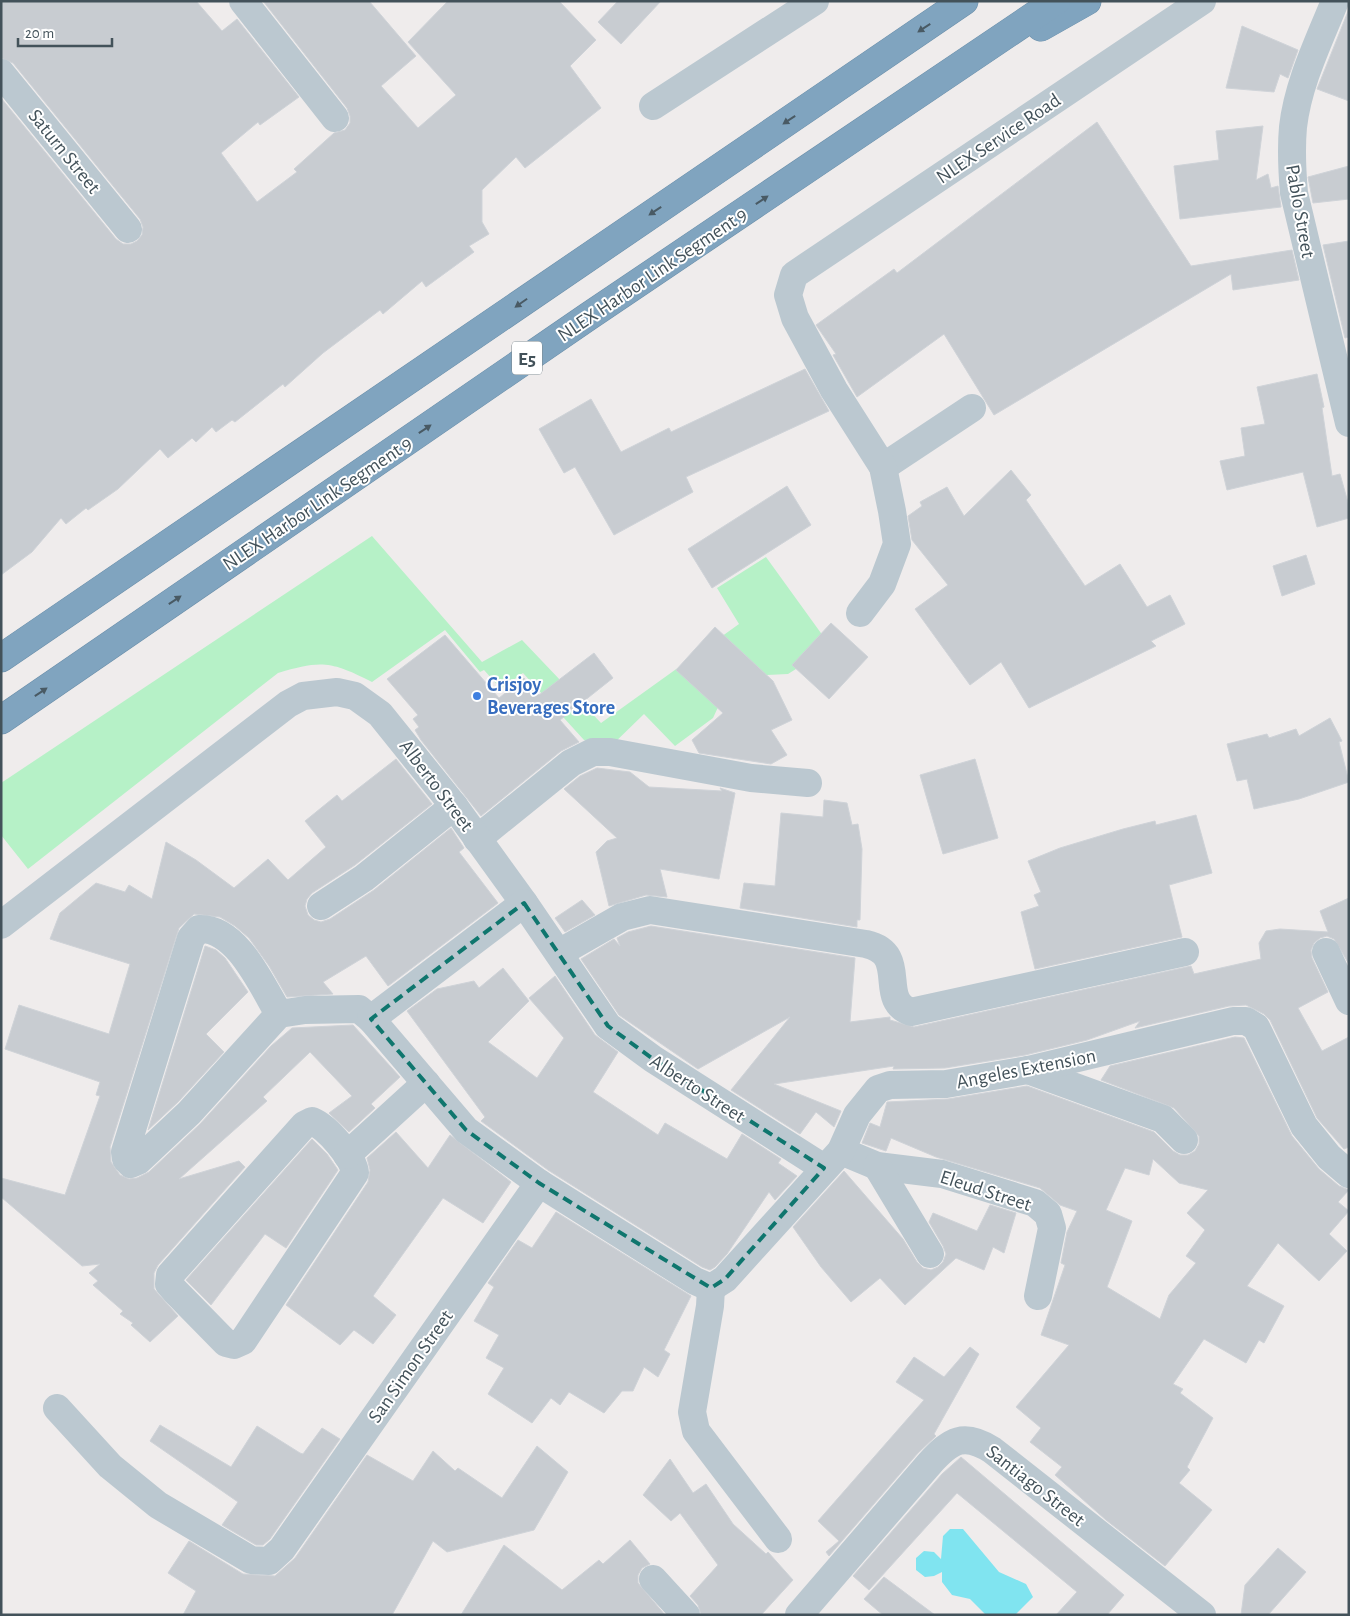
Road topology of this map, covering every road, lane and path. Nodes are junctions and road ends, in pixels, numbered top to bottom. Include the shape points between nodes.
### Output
1 (243, 1) edge
2 (815, 1) edge
3 (964, 1) edge
4 (1056, 1) edge
5 (1087, 1) edge
6 (1202, 1) edge
7 (1335, 1) edge
8 (1, 72) edge
9 (934, 85) junction
10 (654, 106) dead end
11 (335, 118) dead end
12 (128, 229) dead end
13 (972, 408) dead end
14 (1349, 423) edge
15 (883, 467) junction
16 (860, 613) dead end
17 (1, 658) edge
18 (1, 720) edge
19 (808, 783) dead end
20 (454, 806) junction
21 (477, 839) junction
22 (524, 903) junction
23 (321, 906) dead end
24 (1, 925) edge
25 (1185, 952) dead end
26 (1326, 952) dead end
27 (559, 953) junction
28 (1349, 1000) edge
29 (278, 1014) junction
30 (371, 1019) junction
31 (1028, 1070) junction
32 (426, 1083) junction
33 (1184, 1140) dead end
34 (347, 1154) junction
35 (833, 1160) junction
36 (877, 1166) junction
37 (1349, 1174) edge
38 (539, 1183) junction
39 (930, 1254) dead end
40 (711, 1288) junction
41 (1038, 1296) dead end
42 (56, 1408) dead end
43 (778, 1539) dead end
44 (652, 1579) dead end
45 (686, 1615) edge
46 (799, 1615) edge
47 (1202, 1615) edge

1 - 11 street
2 - 10 street
3 -> 17 highway, E5
4 - 9 highway, NLEX Harbor Link Segment 9 / E5
5 - 9 highway
6 - 15 street, NLEX Service Road via 794,275 788,295 795,318 834,390
7 - 14 street, Pablo Street via 1308,67 1294,124 1291,157 1294,193
8 - 12 street, Saturn Street
18 -> 9 highway, NLEX Harbor Link Segment 9 / E5 via 581,321
13 - 15 street
15 - 16 street via 897,544 882,584
19 - 21 street via 751,778 610,752 593,752 571,763
20 - 21 street, Alberto Street
20 - 23 street via 364,878
20 - 24 street, Alberto Street via 395,730 368,704 355,696 337,692 303,696 275,712
21 - 22 street, Alberto Street
22 - 27 street, Alberto Street
22 - 30 street
25 - 27 street via 911,1012 896,1002 888,956 882,949 866,944 650,910 622,917
26 - 28 street
27 - 35 street, Alberto Street via 608,1026 653,1059
29 - 29 street via 183,1119 138,1161 131,1164 126,1160 125,1152 191,938 199,929 209,928 246,957
29 - 30 street via 358,1009
30 - 32 street
31 - 33 street via 1163,1119
31 - 35 street, Angeles Extension via 946,1084 890,1085 878,1089 857,1115
31 - 37 street, Angeles Extension via 1234,1021 1246,1022 1256,1027 1304,1126 1329,1157
32 - 34 street
32 - 38 street via 466,1130
34 - 34 street via 321,1125 312,1121 304,1125 170,1275 169,1284 226,1342 234,1345 243,1341 355,1173 355,1163
35 - 36 street, Eleud Street
35 - 40 street, Angeles Extension via 725,1279
36 - 39 street
36 - 41 street, Eleud Street via 942,1174 1035,1202 1048,1214 1052,1228
38 - 40 street
38 - 42 street, San Simon Street via 282,1549 269,1561 251,1560 158,1505 110,1466
40 - 43 street via 692,1412 696,1431
44 - 45 street
46 - 47 street, Santiago Street via 936,1456 959,1440 977,1440

